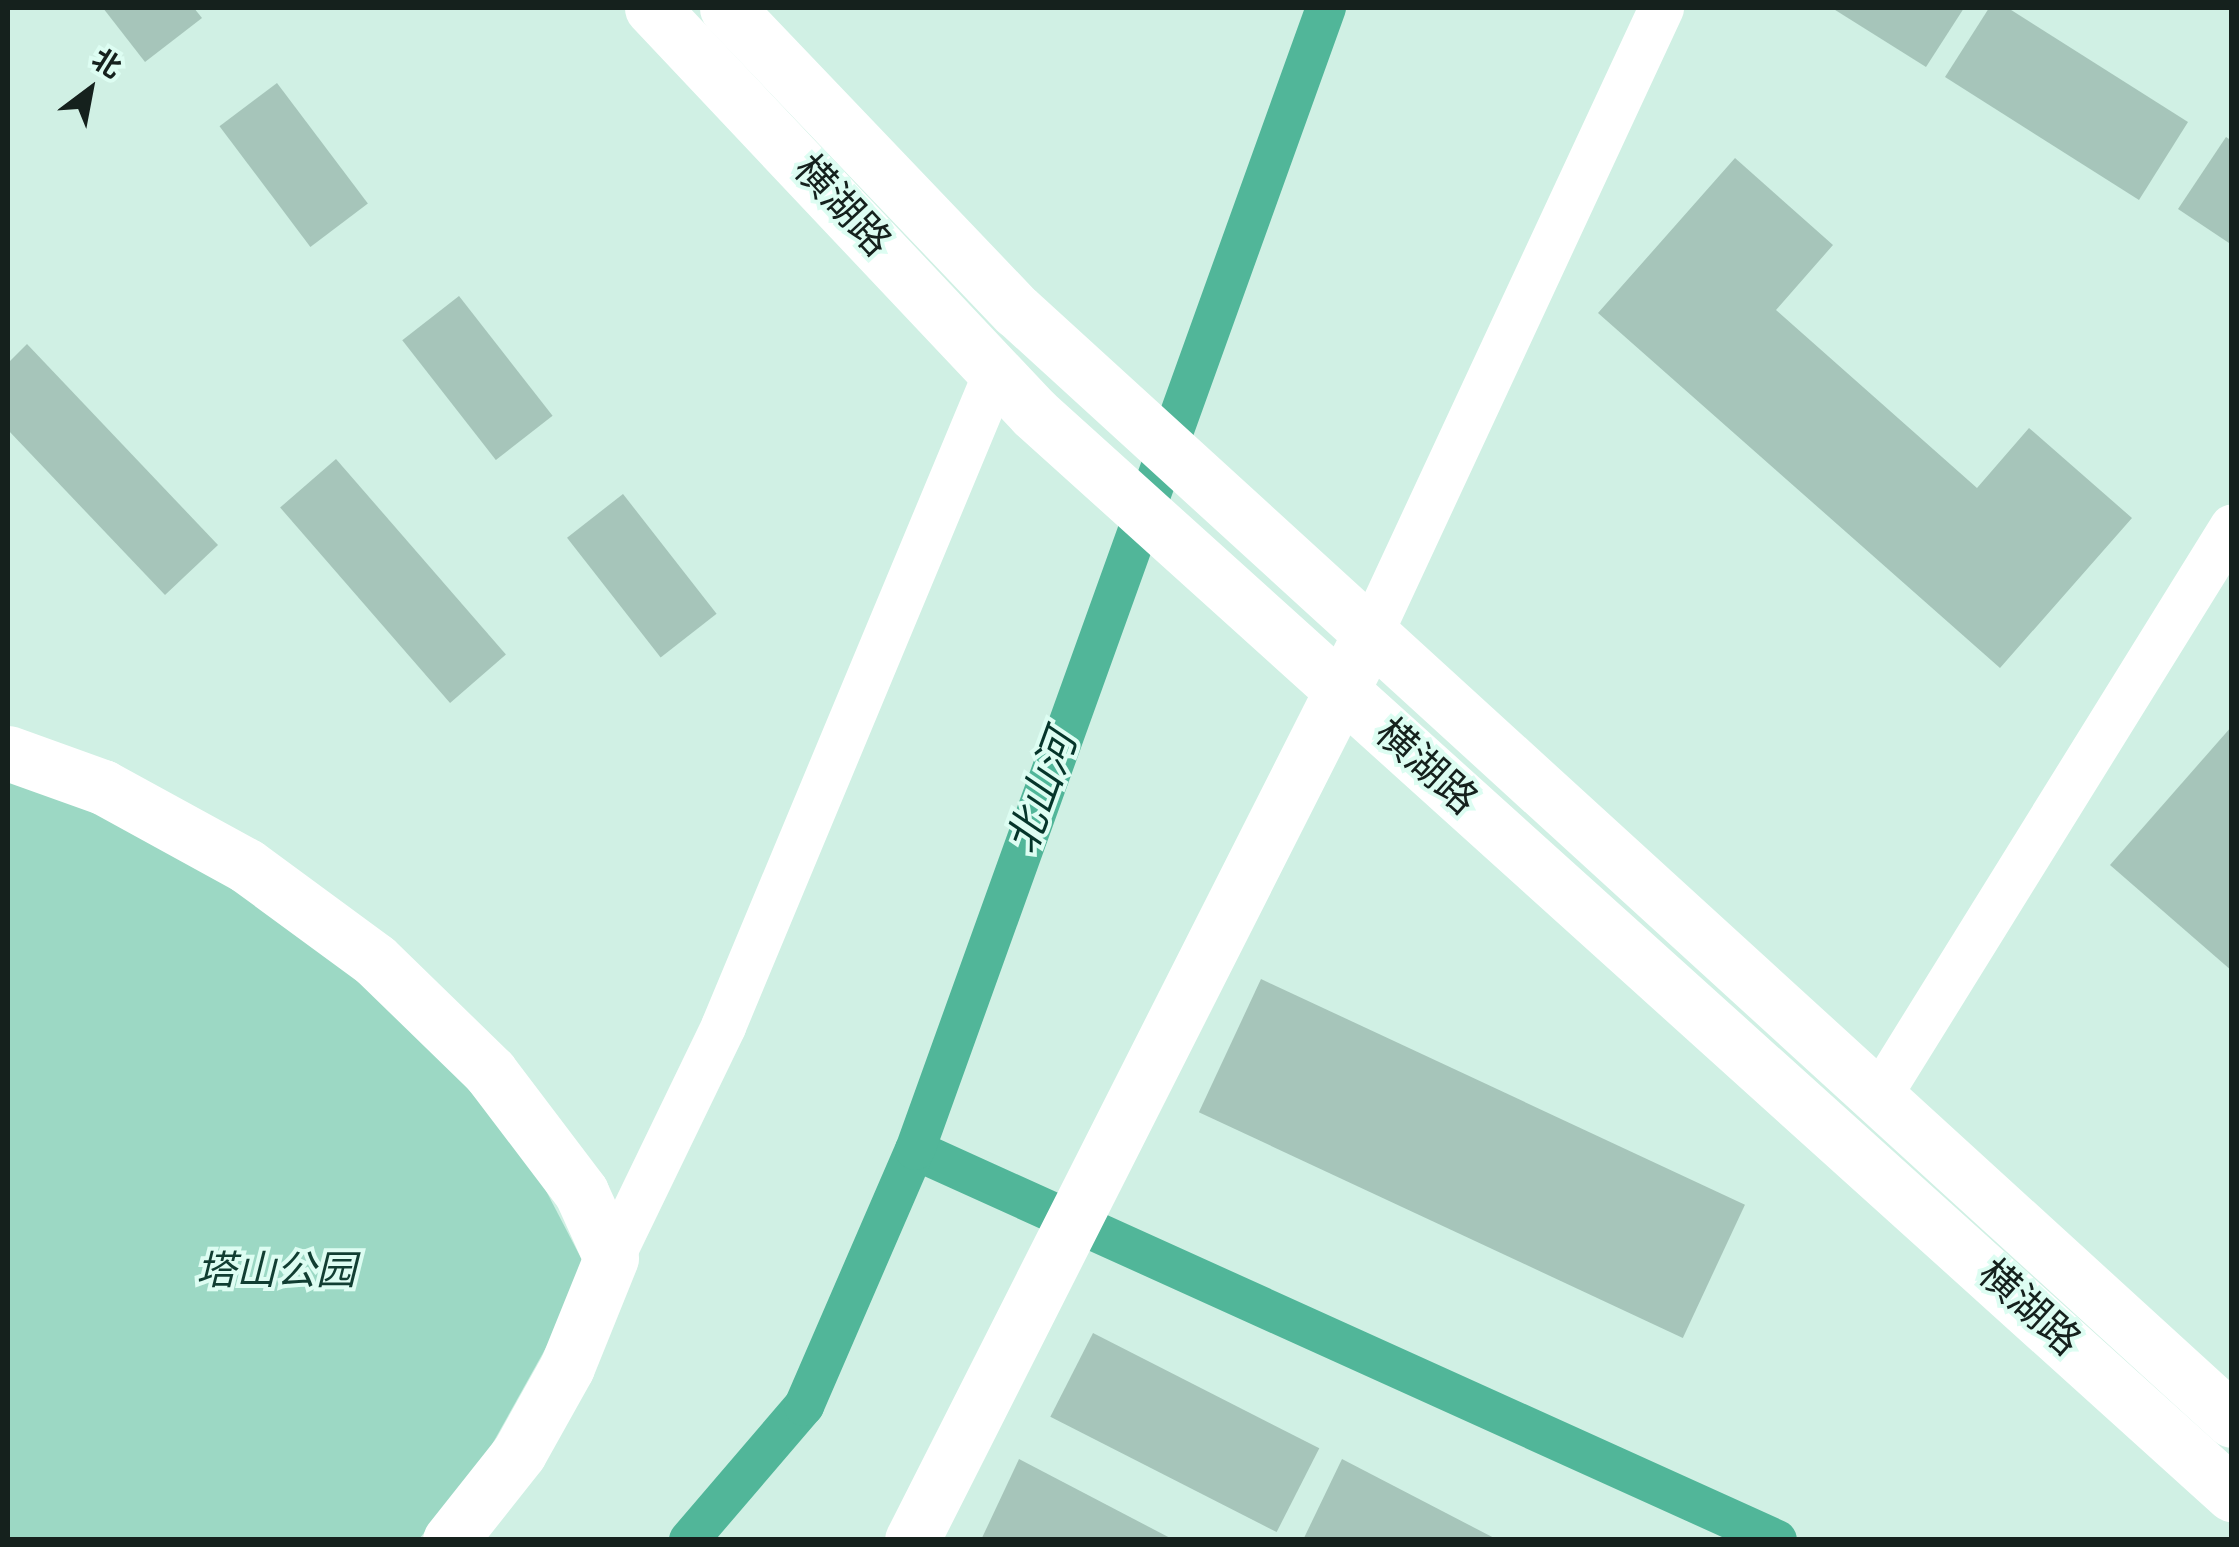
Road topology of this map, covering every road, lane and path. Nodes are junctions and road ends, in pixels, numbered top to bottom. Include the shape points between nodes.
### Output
1 (652, 8) edge
2 (727, 8) edge
3 (1661, 8) edge
4 (996, 371) junction
5 (2232, 526) edge
6 (1368, 638) junction
7 (1343, 695) junction
8 (8, 753) edge
9 (1876, 1100) junction
10 (611, 1258) junction
11 (2232, 1420) edge
12 (2232, 1494) edge
13 (450, 1540) edge
14 (912, 1540) edge

1 - 4 main road, 横湖路
2 - 6 main road, 横湖路 via 1017,311
3 - 6 street
4 - 7 main road, 横湖路
4 - 10 street via 723,1026
5 - 9 street
6 - 7 main road
6 - 9 main road, 横湖路
7 - 12 main road, 横湖路
7 - 14 main road
8 - 10 main road via 104,787 247,866 376,960 490,1072 581,1192
9 - 11 main road, 横湖路
10 - 13 main road via 568,1368 520,1452

